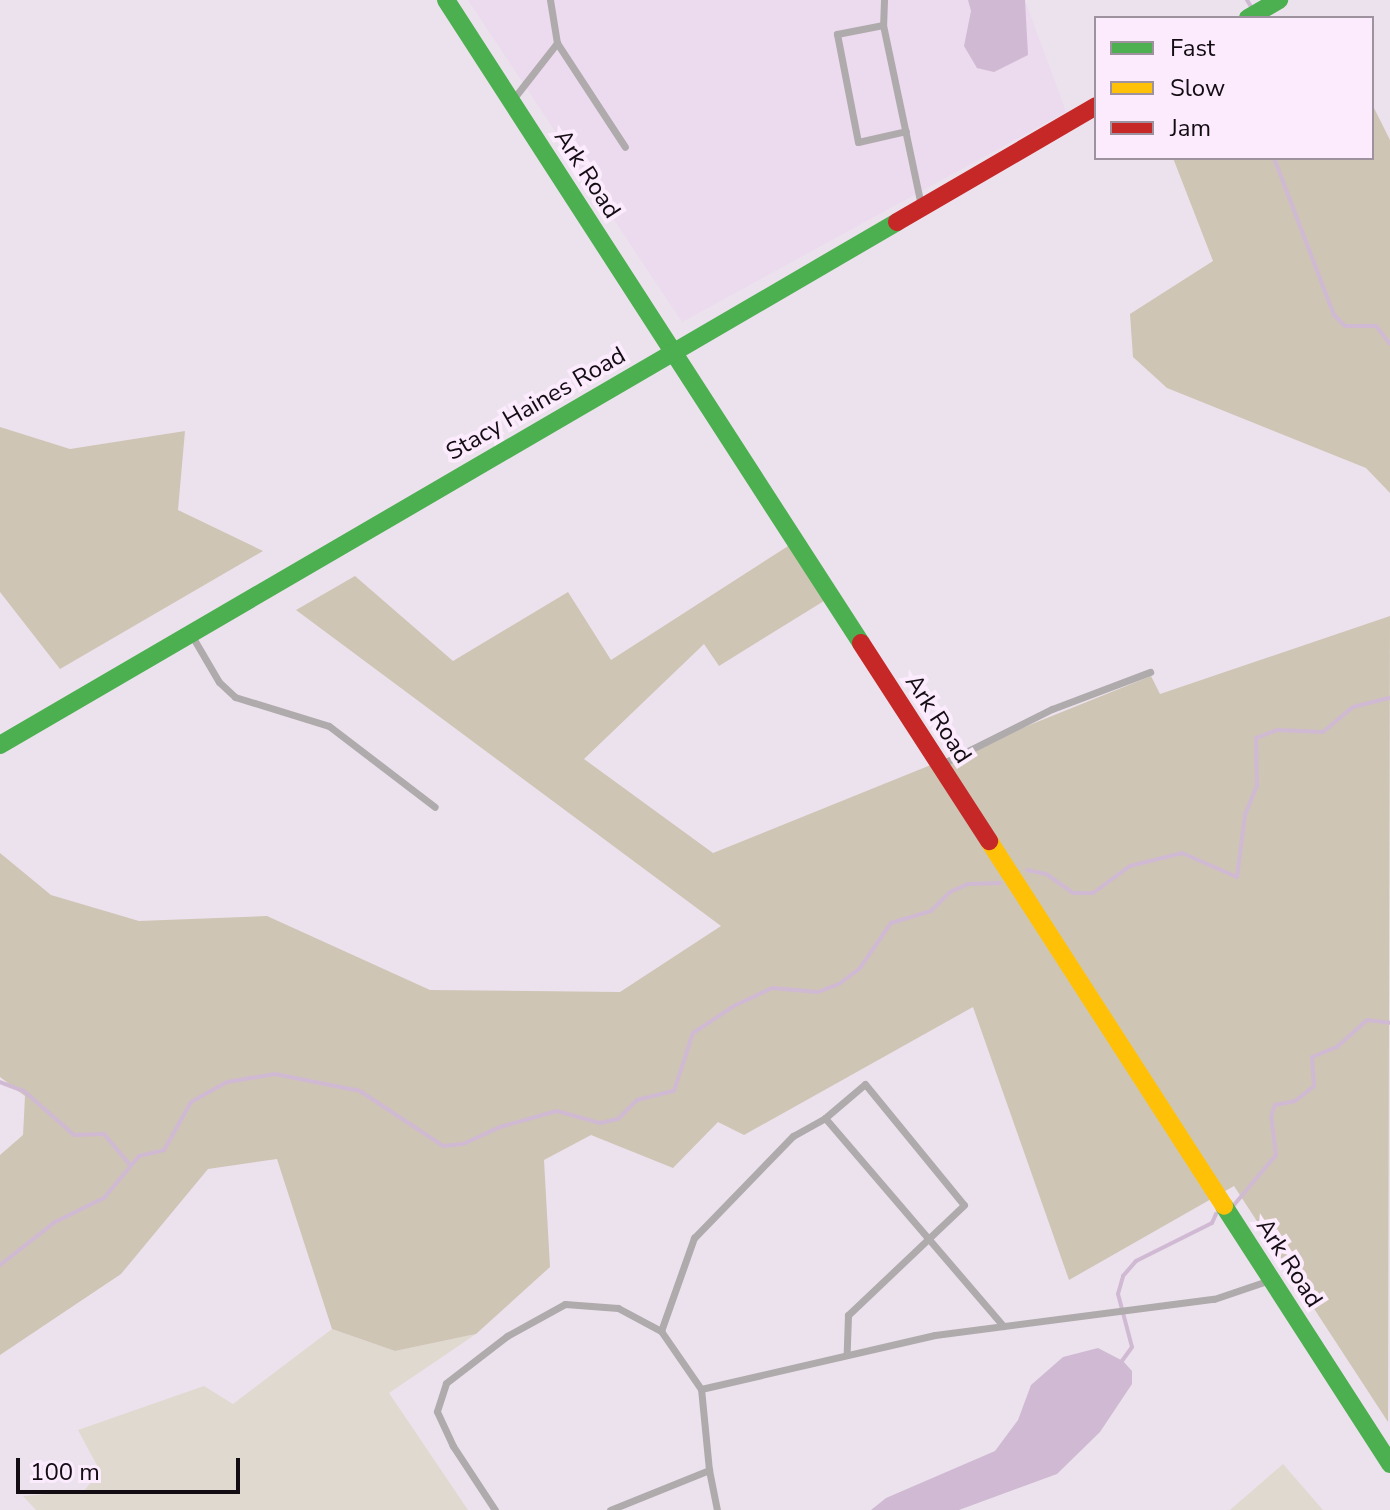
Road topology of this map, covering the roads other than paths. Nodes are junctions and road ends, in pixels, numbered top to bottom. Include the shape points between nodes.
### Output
1 (446, 0) edge
2 (550, 0) edge
3 (884, 0) edge
4 (1272, 4) edge
5 (1251, 16) edge
6 (883, 25) junction
7 (557, 43) junction
8 (511, 101) junction
9 (1094, 107) edge
10 (906, 131) junction
11 (625, 147) dead end
12 (922, 208) junction
13 (673, 352) junction
14 (191, 634) junction
15 (1150, 672) dead end
16 (0, 745) edge
17 (940, 765) junction
18 (435, 807) dead end
19 (825, 1118) junction
20 (927, 1237) junction
21 (1270, 1278) junction
22 (1003, 1326) junction
23 (661, 1331) junction
24 (847, 1353) junction
25 (701, 1389) junction
26 (1390, 1464) edge
27 (709, 1470) junction
28 (495, 1510) edge
29 (610, 1510) edge
30 (717, 1510) edge

1 - 8 street, Ark Road
2 - 7 lane
3 - 6 lane
4 - 5 street
6 - 10 lane
6 - 10 lane via 837,34 858,142
7 - 8 lane
7 - 11 lane
8 - 13 street, Ark Road
9 - 12 street, Stacy Haines Road
10 - 12 lane
12 - 13 street, Stacy Haines Road
13 - 14 street, Stacy Haines Road
13 - 17 street, Ark Road
14 - 16 street, Stacy Haines Road
14 - 18 lane via 219,682 235,697 329,726
15 - 17 lane via 1052,709
17 - 21 street, Ark Road
19 - 20 lane
19 - 20 lane via 865,1084 964,1205
19 - 23 lane via 793,1136 694,1238
20 - 22 lane
20 - 24 lane via 848,1315
21 - 22 lane via 1257,1288 1183,1302
21 - 26 street, Ark Road
22 - 24 lane
23 - 25 lane
23 - 28 lane via 618,1308 565,1304 507,1336 446,1383 437,1411
24 - 25 lane
25 - 27 lane
27 - 29 lane
27 - 30 lane

